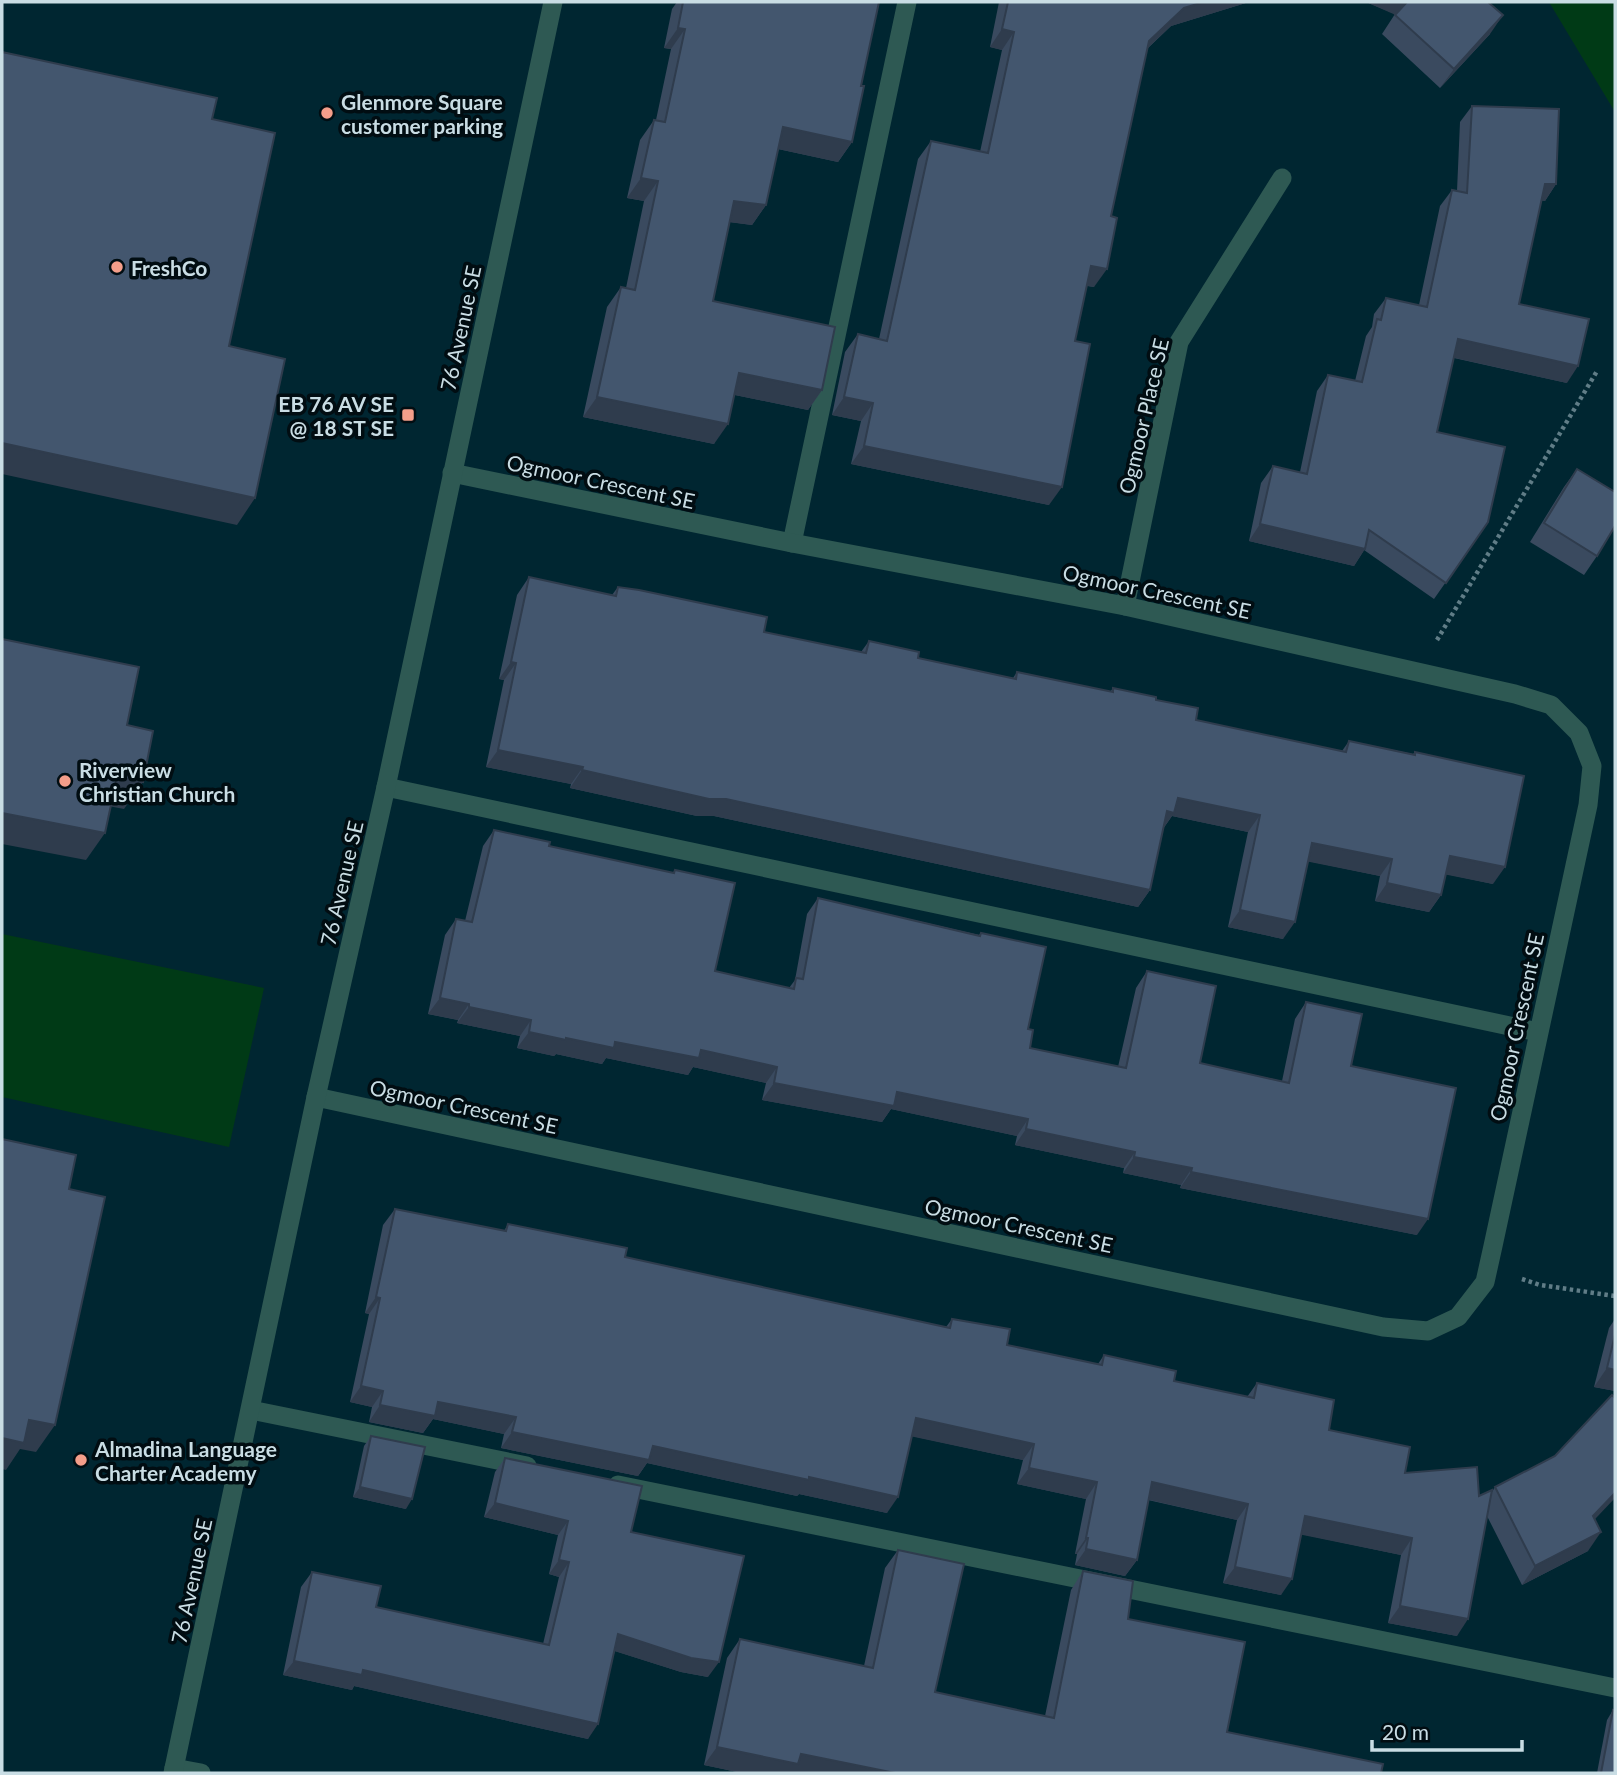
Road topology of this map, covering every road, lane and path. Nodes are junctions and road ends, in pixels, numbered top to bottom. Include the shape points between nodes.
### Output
1 (553, 2) edge
2 (907, 2) edge
3 (1282, 178) dead end
4 (1597, 371) dead end
5 (452, 473) junction
6 (792, 543) junction
7 (1125, 606) junction
8 (1427, 675) junction
9 (386, 787) junction
10 (1538, 1032) junction
11 (316, 1097) junction
12 (1488, 1269) junction
13 (1615, 1296) edge
14 (251, 1410) junction
15 (551, 1471) edge
16 (606, 1482) edge
17 (1615, 1688) edge
18 (174, 1770) edge
19 (201, 1773) edge

1 - 5 street, 76 Avenue SE
2 - 6 street
3 - 7 street, Ogmoor Place SE via 1180,342
4 - 8 path via 1437,639
5 - 6 street, Ogmoor Crescent SE
5 - 9 street, 76 Avenue SE
6 - 7 street, Ogmoor Crescent SE
7 - 8 street, Ogmoor Crescent SE
8 - 10 street, Ogmoor Crescent SE via 1551,705 1579,733 1592,766 1588,805
9 - 10 street
9 - 11 street, 76 Avenue SE
10 - 12 street, Ogmoor Crescent SE
11 - 12 street, Ogmoor Crescent SE via 1382,1327 1428,1331 1458,1317 1485,1282
11 - 14 street, 76 Avenue SE
12 - 13 path via 1540,1285
14 - 15 street
14 - 18 street, 76 Avenue SE
16 - 17 street
18 - 19 street

